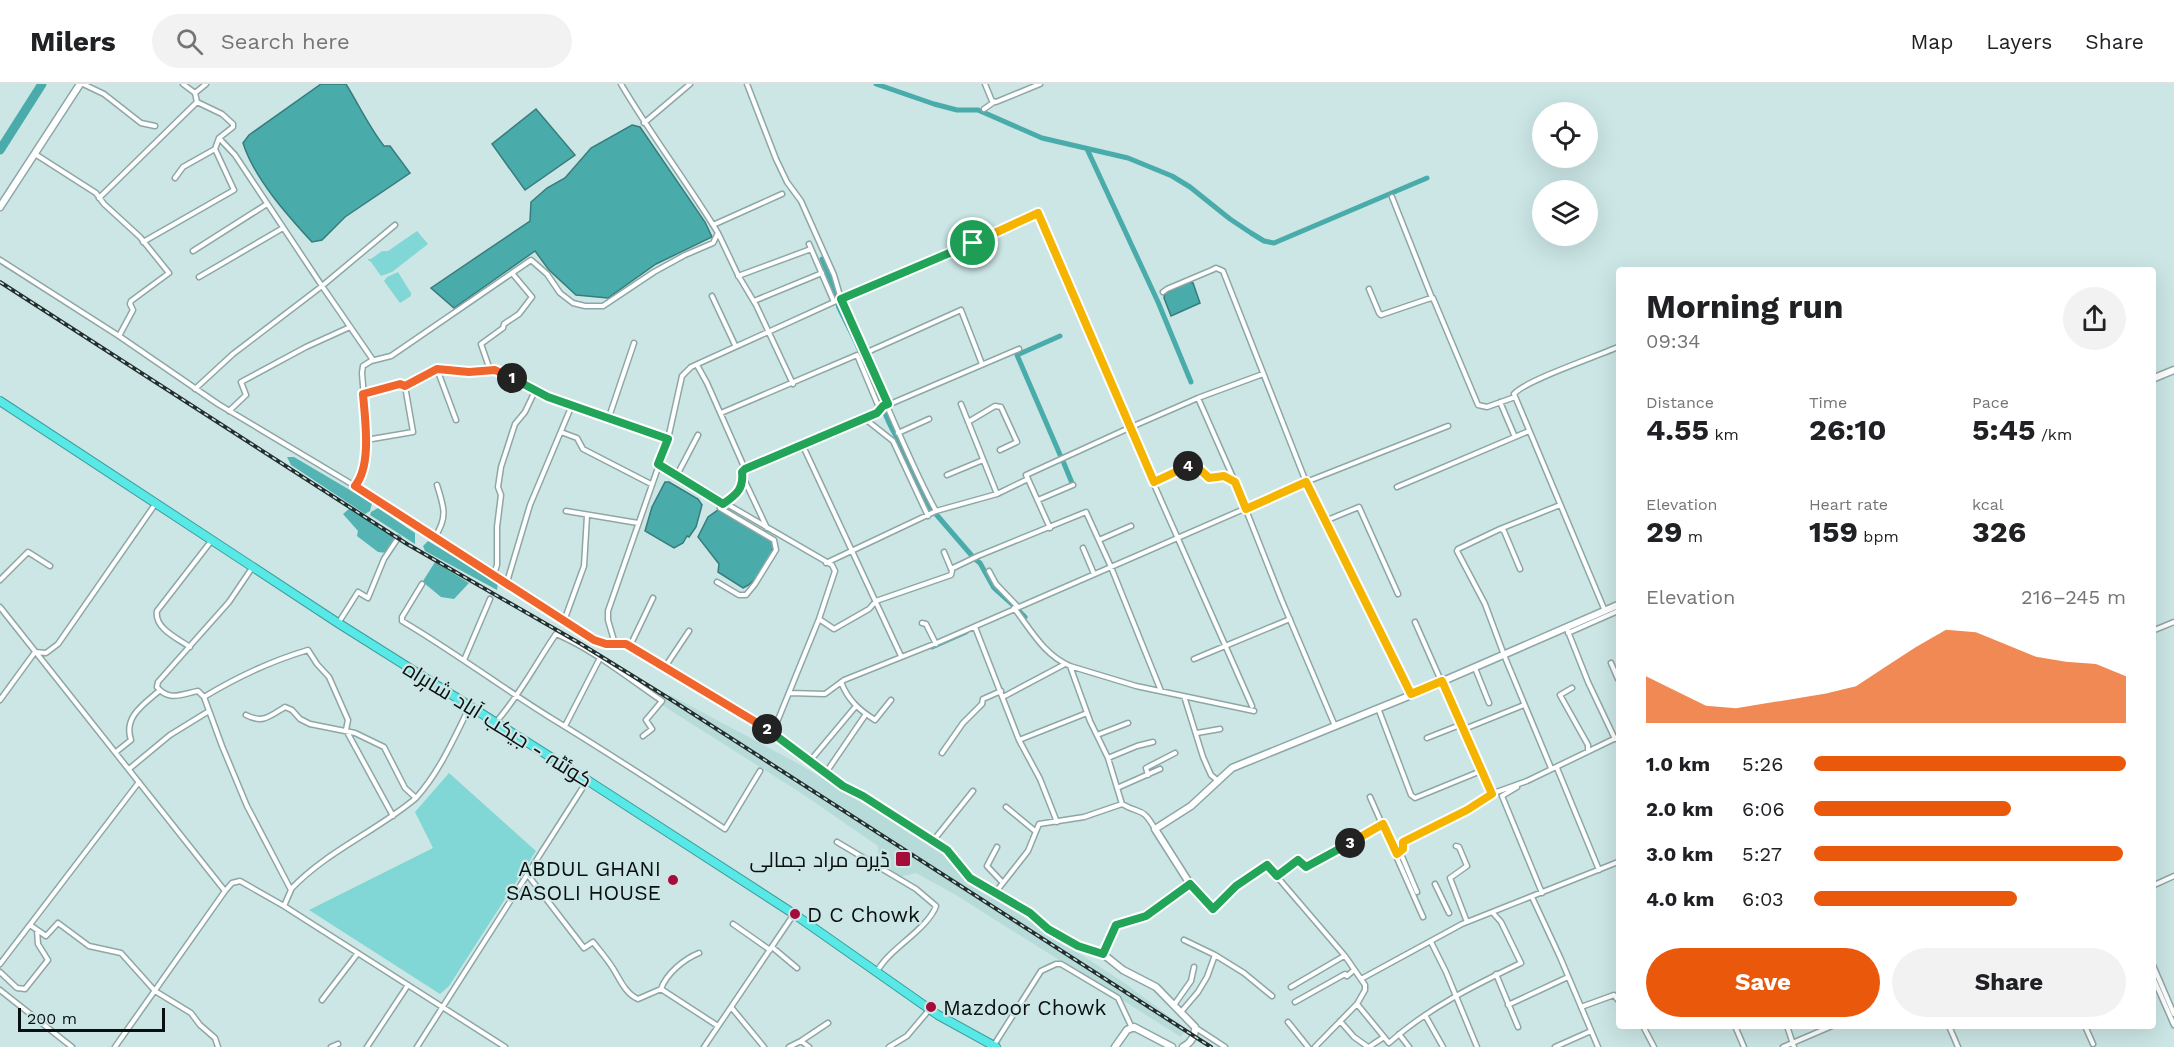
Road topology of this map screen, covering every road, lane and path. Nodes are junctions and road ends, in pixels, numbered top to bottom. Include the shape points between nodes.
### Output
1 (81, 84) edge
2 (183, 84) edge
3 (206, 84) edge
4 (621, 84) edge
5 (690, 84) edge
6 (747, 84) edge
7 (985, 84) edge
8 (1040, 84) edge
9 (195, 93) junction
10 (196, 102) junction
11 (994, 102) junction
12 (984, 109) dead end
13 (644, 123) junction
14 (154, 126) dead end
15 (219, 138) junction
16 (214, 149) junction
17 (35, 154) junction
18 (175, 178) dead end
19 (782, 194) dead end
20 (1392, 197) dead end
21 (99, 198) junction
22 (267, 204) junction
23 (0, 207) edge
24 (395, 225) dead end
25 (713, 225) junction
26 (283, 228) junction
27 (718, 233) junction
28 (143, 242) junction
29 (193, 251) dead end
30 (0, 260) edge
31 (512, 273) junction
32 (822, 273) junction
33 (738, 276) junction
34 (199, 277) dead end
35 (322, 286) junction
36 (1369, 289) dead end
37 (1163, 292) dead end
38 (712, 296) dead end
39 (1433, 298) junction
40 (841, 299) junction
41 (754, 301) junction
42 (350, 327) junction
43 (768, 330) junction
44 (119, 336) junction
45 (634, 343) dead end
46 (735, 345) junction
47 (1616, 348) edge
48 (1019, 349) dead end
49 (864, 354) junction
50 (373, 360) junction
51 (982, 364) junction
52 (697, 365) junction
53 (437, 369) junction
54 (490, 370) junction
55 (2174, 370) edge
56 (1263, 374) junction
57 (2156, 377) edge
58 (793, 384) junction
59 (405, 386) junction
60 (195, 389) junction
61 (535, 390) junction
62 (363, 394) junction
63 (1515, 397) junction
64 (1198, 398) junction
65 (0, 400) edge
66 (1500, 402) junction
67 (888, 404) junction
68 (961, 404) dead end
69 (573, 405) junction
70 (880, 410) junction
71 (229, 411) junction
72 (721, 413) junction
73 (609, 417) junction
74 (864, 418) junction
75 (929, 418) dead end
76 (456, 420) dead end
77 (968, 422) junction
78 (1448, 426) dead end
79 (1129, 428) junction
80 (1528, 431) junction
81 (561, 432) junction
82 (898, 433) junction
83 (698, 435) dead end
84 (1515, 437) junction
85 (668, 439) junction
86 (366, 440) junction
87 (803, 446) junction
88 (1000, 450) dead end
89 (983, 460) junction
90 (658, 464) junction
91 (745, 469) junction
92 (677, 475) junction
93 (947, 475) dead end
94 (743, 476) junction
95 (1028, 479) junction
96 (1154, 482) junction
97 (1235, 482) junction
98 (1306, 482) junction
99 (651, 484) junction
100 (1073, 485) dead end
101 (355, 486) junction
102 (437, 486) dead end
103 (1397, 487) dead end
104 (997, 494) junction
105 (1038, 500) junction
106 (156, 503) junction
107 (723, 504) junction
108 (1560, 505) junction
109 (1246, 509) junction
110 (566, 511) dead end
111 (936, 511) junction
112 (587, 516) junction
113 (928, 516) junction
114 (1325, 521) junction
115 (638, 524) junction
116 (1131, 526) dead end
117 (767, 528) junction
118 (1050, 528) junction
119 (1500, 528) junction
120 (435, 537) junction
121 (398, 538) dead end
122 (1177, 538) junction
123 (212, 540) junction
124 (1099, 540) junction
125 (1083, 548) dead end
126 (853, 549) junction
127 (944, 552) dead end
128 (826, 562) junction
129 (50, 566) dead end
130 (253, 567) junction
131 (1111, 567) junction
132 (951, 569) junction
133 (1520, 569) dead end
134 (989, 571) dead end
135 (494, 574) junction
136 (1094, 574) junction
137 (0, 580) edge
138 (507, 582) junction
139 (717, 582) dead end
140 (422, 584) dead end
141 (1398, 594) dead end
142 (653, 598) dead end
143 (490, 599) dead end
144 (876, 601) junction
145 (1616, 606) edge
146 (0, 607) edge
147 (1016, 608) junction
148 (1605, 612) junction
149 (1616, 612) edge
150 (819, 619) junction
151 (1290, 619) junction
152 (564, 621) junction
153 (1415, 622) dead end
154 (2174, 622) edge
155 (338, 623) junction
156 (922, 623) dead end
157 (975, 627) junction
158 (2156, 629) edge
159 (689, 631) dead end
160 (1568, 631) junction
161 (615, 644) junction
162 (936, 644) junction
163 (630, 646) junction
164 (1226, 646) junction
165 (190, 648) junction
166 (35, 652) junction
167 (1504, 655) junction
168 (901, 656) junction
169 (600, 658) junction
170 (1194, 659) dead end
171 (464, 660) junction
172 (1611, 663) dead end
173 (1067, 665) junction
174 (665, 667) junction
175 (1474, 667) junction
176 (1616, 674) edge
177 (1442, 681) junction
178 (841, 682) junction
179 (1572, 688) dead end
180 (159, 691) junction
181 (1001, 691) junction
182 (1161, 691) junction
183 (789, 693) junction
184 (1411, 694) junction
185 (517, 695) junction
186 (1184, 696) junction
187 (204, 697) junction
188 (1003, 697) junction
189 (0, 700) edge
190 (891, 700) dead end
191 (1489, 703) dead end
192 (1524, 705) junction
193 (470, 706) junction
194 (856, 706) junction
195 (1252, 706) dead end
196 (1378, 708) junction
197 (209, 711) junction
198 (1254, 711) dead end
199 (1088, 713) junction
200 (866, 714) junction
201 (246, 715) dead end
202 (496, 723) junction
203 (1128, 723) dead end
204 (1460, 725) junction
205 (566, 726) junction
206 (1335, 726) junction
207 (1220, 729) dead end
208 (346, 730) junction
209 (1462, 730) junction
210 (773, 732) junction
211 (1197, 733) junction
212 (1097, 735) junction
213 (643, 736) dead end
214 (1616, 737) edge
215 (1427, 738) dead end
216 (1616, 739) edge
217 (1616, 739) edge
218 (1019, 740) junction
219 (1153, 742) dead end
220 (1588, 751) junction
221 (116, 752) junction
222 (942, 753) dead end
223 (1175, 753) dead end
224 (1108, 758) junction
225 (810, 761) junction
226 (1551, 768) junction
227 (1557, 768) junction
228 (129, 769) junction
229 (1160, 769) dead end
230 (760, 771) dead end
231 (1481, 771) junction
232 (825, 774) junction
233 (1148, 775) junction
234 (588, 780) junction
235 (1217, 780) junction
236 (139, 782) junction
237 (1117, 788) junction
238 (973, 791) dead end
239 (1492, 794) junction
240 (1371, 796) dead end
241 (416, 798) junction
242 (1122, 804) junction
243 (1006, 807) dead end
244 (393, 816) junction
245 (1057, 822) junction
246 (1383, 824) junction
247 (1155, 829) junction
248 (1035, 831) junction
249 (933, 841) junction
250 (837, 843) dead end
251 (1456, 846) dead end
252 (997, 847) dead end
253 (1397, 853) junction
254 (1616, 863) edge
255 (1599, 870) junction
256 (528, 874) junction
257 (1277, 876) junction
258 (2174, 876) edge
259 (1002, 882) junction
260 (2156, 883) edge
261 (1190, 884) junction
262 (1435, 884) dead end
263 (291, 890) junction
264 (225, 891) junction
265 (1418, 891) dead end
266 (995, 893) junction
267 (1542, 894) junction
268 (1532, 897) junction
269 (284, 906) junction
270 (1493, 913) junction
271 (794, 914) junction
272 (1449, 914) dead end
273 (1423, 917) dead end
274 (1467, 922) junction
275 (733, 924) dead end
276 (30, 925) junction
277 (37, 930) junction
278 (1184, 940) dead end
279 (1431, 942) junction
280 (771, 948) junction
281 (358, 953) junction
282 (699, 953) dead end
283 (1103, 954) junction
284 (1215, 955) junction
285 (1345, 956) junction
286 (0, 964) edge
287 (1194, 967) dead end
288 (796, 968) dead end
289 (1354, 970) junction
290 (0, 972) edge
291 (2156, 972) edge
292 (876, 973) junction
293 (1496, 974) junction
294 (1568, 976) junction
295 (1361, 979) junction
296 (2156, 984) edge
297 (408, 985) junction
298 (1290, 987) dead end
299 (661, 989) junction
300 (0, 990) edge
301 (155, 991) junction
302 (1272, 996) dead end
303 (1456, 997) junction
304 (1616, 998) edge
305 (322, 1000) dead end
306 (1294, 1002) dead end
307 (1357, 1004) junction
308 (1509, 1005) junction
309 (442, 1006) junction
310 (1173, 1006) junction
311 (731, 1007) junction
312 (1581, 1007) junction
313 (930, 1010) junction
314 (1180, 1013) junction
315 (2174, 1014) edge
316 (1425, 1015) junction
317 (1288, 1022) dead end
318 (1340, 1022) junction
319 (828, 1023) dead end
320 (2174, 1025) edge
321 (718, 1026) junction
322 (1195, 1027) junction
323 (1518, 1027) dead end
324 (1132, 1028) junction
325 (1645, 1029) edge
326 (1736, 1029) edge
327 (1788, 1029) edge
328 (1826, 1029) edge
329 (1950, 1029) edge
330 (2086, 1029) edge
331 (1591, 1031) junction
332 (1399, 1034) junction
333 (1384, 1037) junction
334 (801, 1041) junction
335 (338, 1044) dead end
336 (2092, 1044) dead end
337 (1794, 1045) edge
338 (991, 1046) edge
339 (1188, 1046) edge
340 (1556, 1046) edge
341 (72, 1047) edge
342 (116, 1047) edge
343 (218, 1047) edge
344 (331, 1047) edge
345 (367, 1047) edge
346 (417, 1047) edge
347 (505, 1047) edge
348 (704, 1047) edge
349 (764, 1047) edge
350 (789, 1047) edge
351 (809, 1047) edge
352 (889, 1047) edge
353 (1115, 1047) edge
354 (1172, 1047) edge
355 (1225, 1047) edge
356 (1308, 1047) edge
357 (1315, 1047) edge
358 (1368, 1047) edge
359 (1409, 1047) edge
360 (1443, 1047) edge
361 (1477, 1047) edge
362 (1598, 1047) edge
363 (1654, 1047) edge
364 (1744, 1047) edge
365 (1783, 1047) edge
366 (1958, 1047) edge

1 - 14 street via 104,94 141,123
1 - 17 street
2 - 9 street
3 - 9 street
4 - 13 street
5 - 13 street
6 - 40 street via 776,159 801,201
7 - 11 street
8 - 11 street
9 - 10 street
10 - 15 street via 233,124
10 - 21 street
11 - 12 street
13 - 25 street
15 - 16 street
15 - 22 street
16 - 18 street via 183,167
16 - 28 street via 234,190
17 - 21 street
17 - 23 street
19 - 25 street
20 - 39 street
21 - 28 street
22 - 26 street
22 - 29 street
24 - 35 street
25 - 27 street
26 - 34 street
26 - 35 street
27 - 31 street via 713,243 664,267 603,306 573,303 531,260
27 - 33 street
28 - 44 street via 169,273 131,301 133,310
30 - 44 street
31 - 50 street via 391,356
31 - 54 street via 532,297 519,314 481,344
32 - 33 street via 810,246
32 - 41 street
32 - 43 street via 834,302
33 - 41 street
35 - 42 street
35 - 60 street via 233,354
36 - 39 street via 1382,315
37 - 56 street via 1216,268 1223,271
38 - 46 street
39 - 66 street via 1476,402 1484,408
40 - 49 street
40 - 79 street via 1038,213
41 - 43 street
42 - 50 street
42 - 71 street via 241,382 246,395
43 - 46 street
43 - 58 street
44 - 60 street
45 - 73 street
46 - 52 street
47 - 63 street via 1526,385
48 - 51 street
49 - 51 street via 961,310
49 - 67 street
50 - 62 street via 363,366
51 - 67 street
52 - 72 street
52 - 85 street via 682,376
53 - 54 street
53 - 59 street
53 - 76 street
54 - 61 street
55 - 57 street
56 - 64 street
56 - 98 street
58 - 70 street via 857,355
58 - 72 street
59 - 62 street
59 - 86 street via 413,432
60 - 71 street
61 - 69 street
61 - 135 street via 515,424 501,467
62 - 86 street
63 - 66 street
63 - 80 street
64 - 79 street
64 - 97 street
65 - 106 highway, کوئٹہ - جیکب آباد شاہراہ
66 - 84 street
67 - 70 street
67 - 82 street
68 - 77 street
69 - 73 street
69 - 81 street
70 - 74 street
71 - 101 street
72 - 91 street
73 - 85 street
74 - 87 street
74 - 113 street via 893,441
75 - 82 street
77 - 88 street via 1001,407 1017,442
77 - 89 street
78 - 98 street
79 - 95 street via 1026,475
79 - 96 street
80 - 84 street
80 - 108 street
81 - 99 street via 577,438 583,449
81 - 138 street via 530,505
82 - 111 street
83 - 92 street
84 - 103 street
85 - 90 street
86 - 101 street via 361,478
87 - 91 street
87 - 126 street
89 - 93 street
89 - 104 street
90 - 92 street
90 - 99 street
91 - 94 street
92 - 107 street
94 - 107 street via 737,494
94 - 117 street
95 - 104 street
95 - 105 street
96 - 97 street via 1194,464 1209,478 1224,476
96 - 122 street
97 - 109 street
98 - 109 street
98 - 114 street
99 - 115 street
100 - 105 street
101 - 120 street
102 - 120 street via 444,513
104 - 111 street
105 - 118 street
106 - 123 highway, کوئٹہ - جیکب آباد شاہراہ
106 - 166 street via 58,644 46,653
107 - 117 street
107 - 139 street via 720,508 774,540 776,550 746,595
108 - 119 street
108 - 148 street
109 - 122 street
109 - 151 street
110 - 112 street
111 - 113 street
112 - 115 street
112 - 152 street via 584,566
113 - 126 street
114 - 141 street via 1359,507
114 - 184 street
115 - 161 street via 608,611
116 - 124 street
117 - 128 street
118 - 124 street via 1086,512
118 - 132 street
119 - 133 street
119 - 167 street via 1457,551 1485,604
120 - 135 street
121 - 155 street via 384,559 368,598 358,592
122 - 131 street
122 - 164 street
123 - 130 highway, کوئٹہ - جیکب آباد شاہراہ
123 - 165 street via 156,615 163,628
124 - 131 street
125 - 136 street
126 - 128 street
126 - 144 street
127 - 132 street
128 - 150 street via 835,571
129 - 137 street via 28,552
130 - 155 highway, کوئٹہ - جیکب آباد شاہراہ
130 - 165 street
131 - 136 street
131 - 182 street
132 - 144 street via 951,575
134 - 147 street
135 - 138 street
136 - 147 street
138 - 152 street
140 - 171 street via 402,621
142 - 163 street
143 - 171 street
144 - 150 street via 834,629
144 - 168 street
145 - 148 street
146 - 166 street
147 - 157 street
147 - 173 street via 1041,645
148 - 160 street
149 - 160 street
150 - 183 street
151 - 164 street
151 - 206 street
152 - 161 street via 594,640
153 - 177 street
154 - 158 street
155 - 193 highway, کوئٹہ - جیکب آباد شاہراہ
156 - 162 street
157 - 162 street
157 - 181 street
159 - 174 street
160 - 167 street
160 - 214 street
161 - 163 street
162 - 168 street
163 - 174 street
164 - 170 street
164 - 195 street
165 - 180 street via 158,682
166 - 189 street
166 - 221 street
167 - 175 street
167 - 192 street
168 - 178 street
169 - 185 street via 556,634
169 - 205 street
169 - 213 street via 662,701 646,720 652,729
171 - 185 street
172 - 176 street
173 - 182 street
173 - 188 street
173 - 199 street
174 - 210 street
175 - 177 street
175 - 191 street
177 - 184 street
177 - 204 street
178 - 183 street via 825,694
178 - 194 street
179 - 220 street via 1560,695 1590,748
180 - 187 street via 175,697 198,691
180 - 221 street via 138,709 128,731 131,740
181 - 188 street
181 - 222 street via 983,699
182 - 186 street
183 - 210 street
184 - 196 street
185 - 202 street
185 - 205 street
186 - 198 street
186 - 211 street
187 - 197 street
187 - 208 street via 232,679 308,650 329,677 348,720
188 - 218 street
190 - 200 street via 875,720
192 - 209 street
192 - 226 street
193 - 202 highway, کوئٹہ - جیکب آباد شاہراہ
193 - 241 street via 441,764
194 - 200 street
194 - 225 street
196 - 206 street
196 - 231 street via 1415,798
197 - 228 street via 170,735
197 - 263 street via 247,806
199 - 212 street
199 - 218 street
200 - 232 street
201 - 208 street via 255,720 266,718 285,707 310,724
202 - 234 highway, کوئٹہ - جیکب آباد شاہراہ
203 - 212 street
204 - 209 street
204 - 215 street
205 - 230 street via 725,829
206 - 235 street via 1232,768
207 - 211 street
208 - 241 street via 384,747 405,788
208 - 244 street
209 - 231 street
210 - 225 street
211 - 235 street via 1203,757
212 - 224 street
216 - 220 street
217 - 227 street
218 - 245 street
219 - 224 street
220 - 226 street
221 - 228 street
223 - 233 street via 1146,768
224 - 237 street
225 - 232 street
226 - 239 street
227 - 255 street
227 - 267 street via 1502,796
228 - 236 street
229 - 233 street
231 - 239 street
232 - 249 street
233 - 237 street
234 - 256 street
234 - 271 highway, کوئٹہ - جیکب آباد شاہراہ
235 - 247 street via 1191,806
236 - 264 street
236 - 276 street
237 - 242 street
238 - 249 street
239 - 253 street via 1403,842 1403,849
240 - 246 street
241 - 244 street
242 - 245 street
242 - 247 street via 1144,812
243 - 248 street
244 - 263 street via 309,870
245 - 248 street via 1039,824
246 - 253 street
246 - 257 street via 1306,867 1298,860
247 - 261 street
248 - 259 street via 1028,851
249 - 266 street via 947,850 970,878
250 - 292 street via 916,889 936,906
251 - 274 street via 1467,866 1450,878
252 - 259 street via 987,866
253 - 265 street via 1401,854
253 - 273 street
254 - 255 street
255 - 267 street
256 - 299 street via 584,948 593,942 634,998
256 - 309 street
257 - 261 street via 1267,865 1236,886 1213,909
257 - 285 street
258 - 260 street
259 - 266 street
261 - 283 street via 1146,916 1116,925
262 - 272 street
263 - 269 street
264 - 269 street via 240,881
264 - 301 street
266 - 283 street via 1078,946
267 - 268 street
268 - 270 street
268 - 294 street
269 - 281 street
270 - 274 street
270 - 293 street via 1521,963
271 - 280 street
271 - 292 highway, کوئٹہ - جیکب آباد شاہراہ
274 - 279 street
275 - 280 street
276 - 277 street
276 - 286 street
277 - 290 street via 38,944 48,960 25,989 18,988
277 - 301 street via 46,936 58,923 89,946 121,953
278 - 284 street
279 - 295 street
279 - 303 street
280 - 288 street
280 - 311 street
281 - 297 street
281 - 305 street
282 - 299 street via 672,973
283 - 310 street via 1150,984
284 - 302 street via 1244,972
284 - 314 street via 1198,992
285 - 289 street
285 - 298 street
287 - 310 street via 1191,981
289 - 295 street
289 - 306 street
291 - 315 street
292 - 313 highway, کوئٹہ - جیکب آباد شاہراہ
293 - 303 street
293 - 308 street
294 - 308 street
294 - 312 street
295 - 307 street via 1365,990
296 - 320 street
297 - 309 street
297 - 345 street
299 - 321 street
300 - 341 street
301 - 342 street
301 - 343 street via 191,1013 215,1038
303 - 316 street
303 - 361 street
304 - 312 street
307 - 318 street
307 - 333 street
308 - 323 street
309 - 346 street
309 - 347 street
310 - 314 street
311 - 321 street
311 - 349 street
312 - 331 street
313 - 338 highway, کوئٹہ - جیکب آباد شاہراہ
313 - 352 street via 907,1036
314 - 322 street
316 - 332 street
316 - 360 street
317 - 356 street
318 - 357 street
318 - 358 street
319 - 334 street
321 - 348 street
322 - 339 street
322 - 355 street
324 - 338 street via 1118,998 1056,964 1041,971
324 - 353 street
324 - 354 street
325 - 363 street
326 - 364 street
327 - 337 street
328 - 337 street
329 - 366 street
330 - 336 street
331 - 340 street
331 - 362 street
332 - 333 street via 1389,1043
332 - 359 street
333 - 358 street
334 - 350 street
334 - 351 street
335 - 344 street
337 - 365 street

